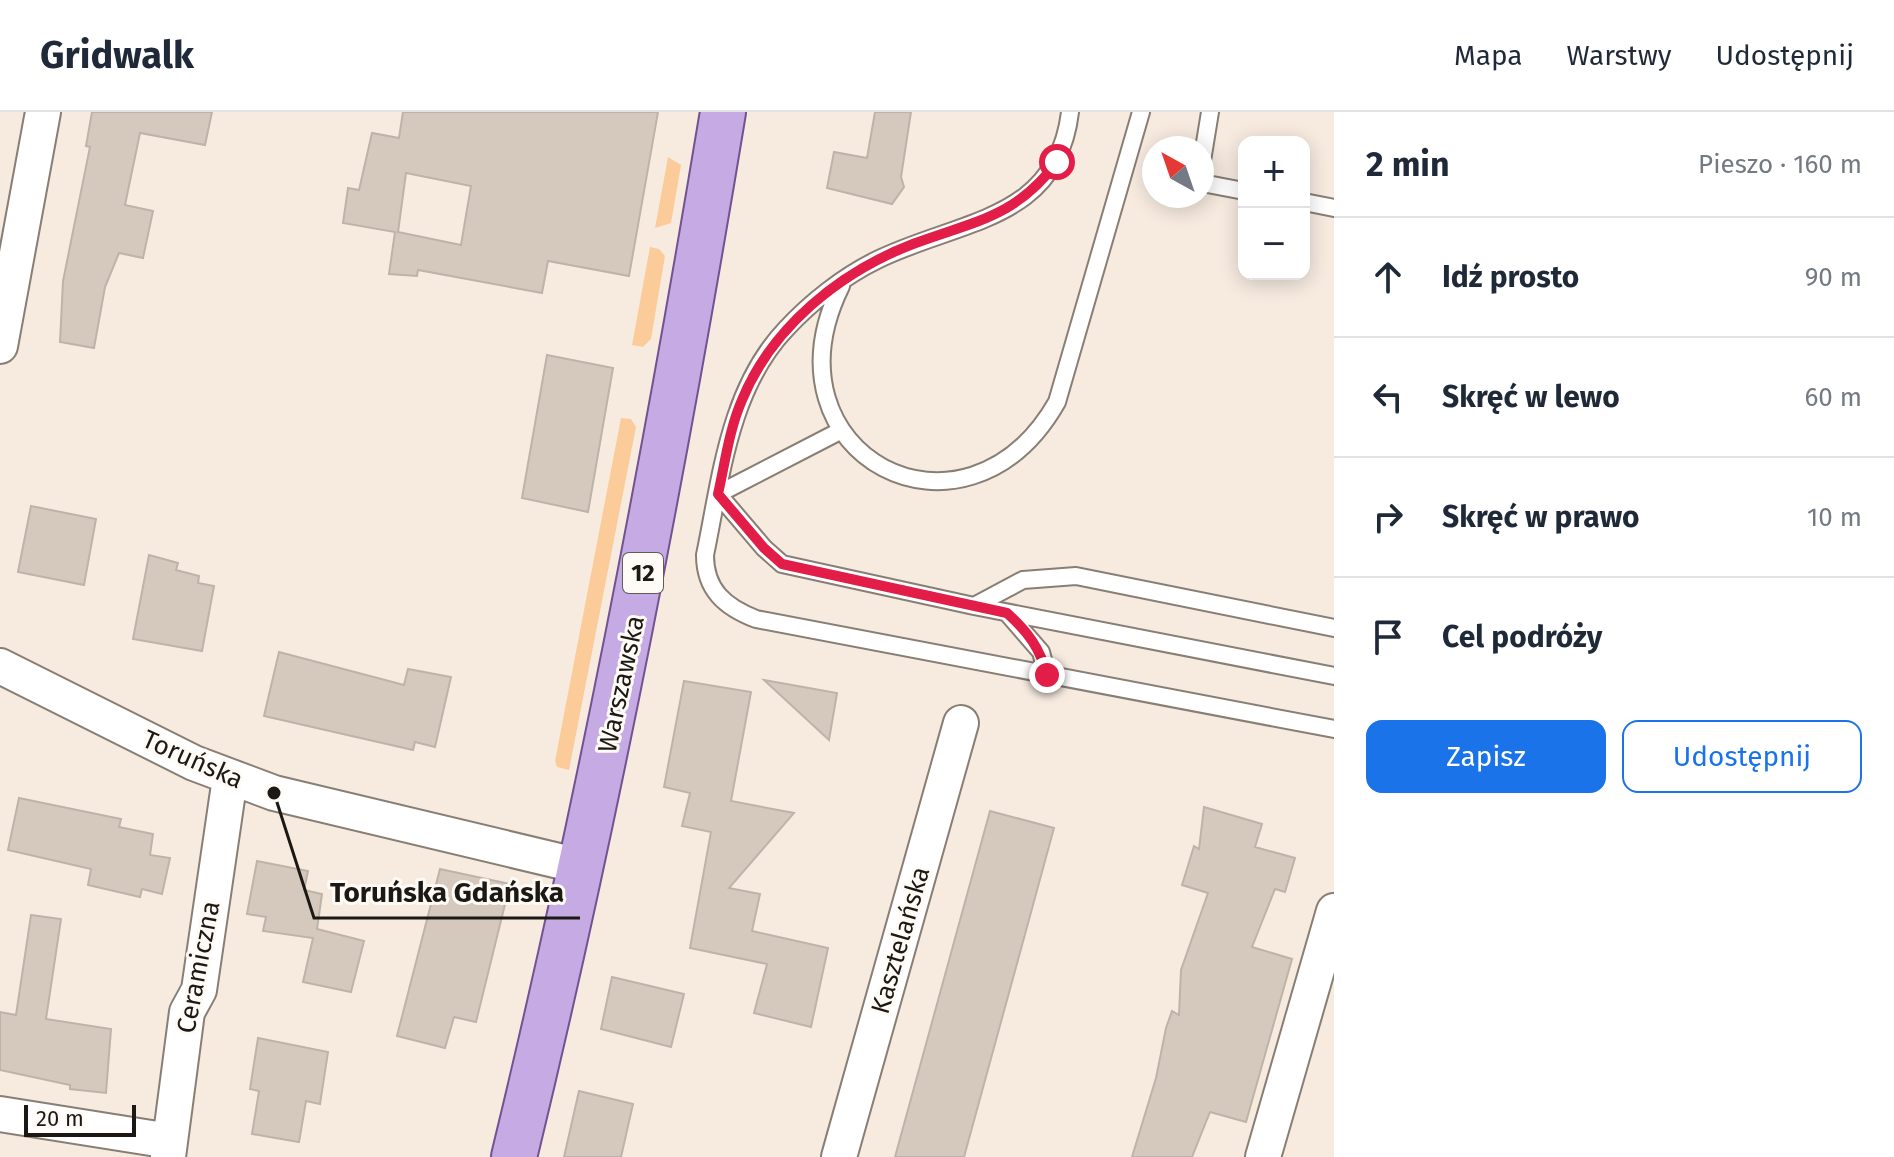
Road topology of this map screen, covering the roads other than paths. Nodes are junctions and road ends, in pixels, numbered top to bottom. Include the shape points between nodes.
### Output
1 (43, 112) edge
2 (723, 112) edge
3 (1070, 112) edge
4 (1141, 112) edge
5 (1210, 112) edge
6 (1206, 136) edge
7 (1214, 185) edge
8 (1238, 190) edge
9 (1310, 203) edge
10 (1334, 208) edge
11 (843, 281) junction
12 (0, 346) edge
13 (840, 431) junction
14 (718, 494) junction
15 (974, 606) junction
16 (1007, 613) junction
17 (1334, 628) edge
18 (0, 666) edge
19 (1047, 675) junction
20 (1334, 676) edge
21 (961, 723) dead end
22 (1334, 729) edge
23 (230, 778) junction
24 (584, 867) junction
25 (1334, 911) edge
26 (0, 1114) edge
27 (169, 1149) edge
28 (514, 1157) edge
29 (839, 1157) edge
30 (1263, 1157) edge

1 - 12 street
2 - 24 main road, Warszawska / 12 via 661,480
3 - 11 lane via 1057,162 1022,201 910,245
4 - 13 lane via 1068,370 1044,425 996,467 941,481 882,468
5 - 6 lane
7 - 8 lane
9 - 10 lane
11 - 13 lane via 828,313 821,352 823,383
11 - 14 lane via 784,331 757,368 741,402
13 - 14 lane
14 - 15 lane via 782,564
14 - 19 lane via 705,572 712,588 737,612
15 - 16 lane
15 - 17 lane via 1023,580 1076,576
16 - 19 lane via 1041,652
16 - 20 lane
18 - 23 street, Toruńska
19 - 22 lane
21 - 29 street, Kasztelańska
23 - 24 street, Toruńska via 317,805
23 - 27 street, Ceramiczna via 199,990 187,1012
24 - 28 main road, Warszawska / 12
25 - 30 street
26 - 27 street

